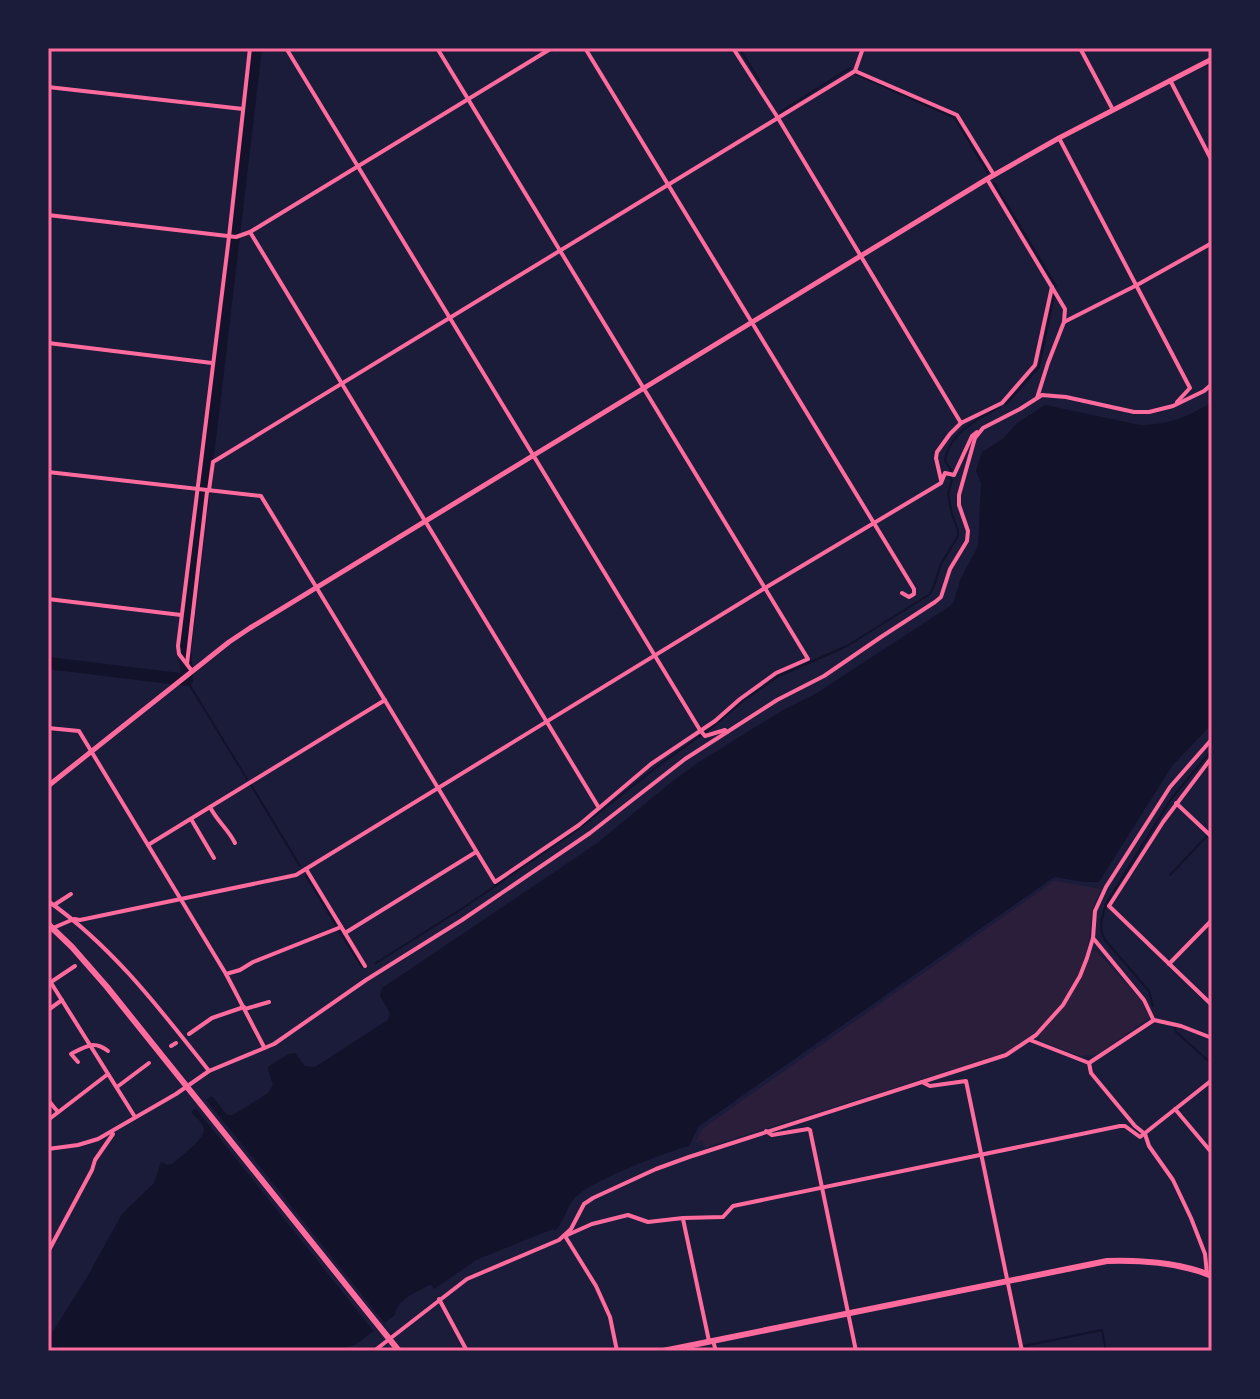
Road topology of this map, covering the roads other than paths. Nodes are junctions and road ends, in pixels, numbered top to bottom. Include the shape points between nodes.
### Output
1 (250, 48) edge
2 (286, 48) edge
3 (437, 48) edge
4 (552, 48) edge
5 (585, 48) edge
6 (733, 48) edge
7 (863, 48) edge
8 (1080, 48) edge
9 (1212, 59) edge
10 (855, 71) junction
11 (1170, 80) junction
12 (48, 87) edge
13 (468, 99) junction
14 (243, 109) junction
15 (1113, 110) junction
16 (778, 118) junction
17 (1059, 138) junction
18 (1212, 161) edge
19 (359, 165) junction
20 (994, 175) junction
21 (987, 179) junction
22 (669, 184) junction
23 (48, 215) edge
24 (250, 232) junction
25 (232, 237) junction
26 (1212, 243) edge
27 (560, 251) junction
28 (860, 257) junction
29 (1137, 285) junction
30 (1052, 287) junction
31 (451, 317) junction
32 (1064, 322) junction
33 (753, 323) junction
34 (48, 343) edge
35 (214, 363) junction
36 (342, 383) junction
37 (1212, 384) edge
38 (643, 389) junction
39 (1037, 398) junction
40 (1173, 406) junction
41 (961, 423) junction
42 (978, 432) junction
43 (534, 456) junction
44 (48, 472) edge
45 (941, 483) junction
46 (204, 490) junction
47 (426, 522) junction
48 (874, 524) junction
49 (317, 587) junction
50 (765, 588) junction
51 (902, 593) dead end
52 (48, 599) edge
53 (182, 615) junction
54 (656, 655) junction
55 (187, 664) junction
56 (192, 671) junction
57 (385, 700) junction
58 (548, 723) junction
59 (48, 728) edge
60 (727, 732) junction
61 (702, 733) junction
62 (1212, 739) edge
63 (91, 751) junction
64 (1212, 757) edge
65 (48, 786) edge
66 (439, 788) junction
67 (1176, 803) junction
68 (210, 807) junction
69 (599, 808) junction
70 (191, 819) junction
71 (1212, 837) edge
72 (235, 843) dead end
73 (148, 845) junction
74 (476, 852) junction
75 (214, 858) dead end
76 (306, 869) junction
77 (71, 894) dead end
78 (181, 900) junction
79 (48, 901) edge
80 (54, 905) junction
81 (74, 919) junction
82 (1212, 920) edge
83 (51, 926) edge
84 (341, 927) junction
85 (345, 933) junction
86 (1093, 938) junction
87 (1169, 964) junction
88 (75, 966) dead end
89 (365, 966) dead end
90 (226, 974) junction
91 (50, 980) edge
92 (62, 1000) junction
93 (269, 1002) dead end
94 (1212, 1005) edge
95 (245, 1008) junction
96 (48, 1010) edge
97 (1154, 1020) junction
98 (189, 1034) dead end
99 (1212, 1038) edge
100 (1030, 1040) junction
101 (89, 1044) junction
102 (264, 1047) junction
103 (108, 1051) dead end
104 (78, 1062) dead end
105 (149, 1063) dead end
106 (1089, 1063) junction
107 (209, 1071) junction
108 (108, 1074) junction
109 (1212, 1080) edge
110 (922, 1082) junction
111 (117, 1087) junction
112 (188, 1088) junction
113 (48, 1100) edge
114 (1175, 1109) junction
115 (58, 1112) junction
116 (135, 1117) junction
117 (48, 1120) edge
118 (766, 1131) junction
119 (114, 1132) junction
120 (1145, 1134) junction
121 (48, 1149) edge
122 (1212, 1153) edge
123 (981, 1155) junction
124 (823, 1189) junction
125 (683, 1218) junction
126 (565, 1236) junction
127 (48, 1252) edge
128 (1210, 1275) edge
129 (1006, 1281) junction
130 (439, 1299) junction
131 (848, 1314) junction
132 (388, 1338) junction
133 (711, 1341) junction
134 (374, 1351) edge
135 (399, 1351) edge
136 (467, 1351) edge
137 (617, 1351) edge
138 (663, 1351) edge
139 (716, 1351) edge
140 (856, 1351) edge
141 (1022, 1351) edge

1 - 14 street
2 - 19 street
3 - 13 street
4 - 13 street
5 - 22 street
6 - 16 street
7 - 10 street
8 - 15 street
9 - 11 street
10 - 16 street
10 - 20 street via 957,115
11 - 15 street
11 - 18 street
12 - 14 street
13 - 19 street
13 - 27 street
14 - 25 street
15 - 17 street
16 - 22 street
16 - 28 street
17 - 20 street
17 - 29 street
19 - 24 street
19 - 31 street
20 - 21 street
21 - 28 street
21 - 30 street
22 - 27 street
22 - 33 street
23 - 25 street
24 - 25 street
24 - 36 street
25 - 35 street
26 - 29 street
27 - 31 street
27 - 38 street
28 - 33 street
28 - 41 street
29 - 32 street
29 - 40 street via 1190,388
30 - 32 street via 1065,309
30 - 41 street via 1035,365 1002,403
31 - 36 street
31 - 43 street
32 - 39 street
33 - 38 street
33 - 48 street
34 - 35 street
35 - 46 street
36 - 46 street via 213,462
36 - 47 street
37 - 40 street
38 - 43 street
38 - 50 street
39 - 40 street via 1066,397 1134,412
39 - 42 street
41 - 45 street via 937,452
42 - 45 street
42 - 60 street via 959,495 969,535 941,597 824,676
43 - 47 street
43 - 54 street
44 - 46 street
45 - 48 street
46 - 49 street via 261,496
46 - 53 street
46 - 55 street
47 - 49 street
47 - 58 street
48 - 50 street
48 - 51 street via 914,589 909,597
49 - 56 street
49 - 57 street
50 - 54 street
50 - 61 street via 808,659 776,673
52 - 53 street
53 - 55 street via 178,646
54 - 58 street
54 - 61 street
55 - 56 street
56 - 63 street
57 - 66 street
57 - 68 street
58 - 66 street
58 - 69 street
59 - 63 street via 79,731
60 - 61 street
60 - 102 street via 527,876
61 - 69 street via 651,764
62 - 86 street via 1170,787 1106,887 1095,911
63 - 65 street
63 - 73 street
64 - 67 street
66 - 74 street
66 - 76 street
67 - 71 street
67 - 87 street via 1109,906
68 - 70 street
68 - 72 street
69 - 74 street via 495,882
70 - 73 street
70 - 75 street
73 - 78 street
74 - 85 street
76 - 78 street
76 - 84 street
77 - 80 street
78 - 81 street
78 - 90 street
79 - 80 street
80 - 81 street
81 - 83 street
81 - 107 street via 145,990
82 - 87 street
83 - 112 main road
84 - 85 street
84 - 90 street
85 - 89 street
86 - 97 street
86 - 100 street via 1073,989
87 - 94 street
88 - 91 street
90 - 95 street
91 - 92 street
92 - 96 street
92 - 101 street
93 - 95 street
95 - 98 street via 203,1022
95 - 102 street
97 - 99 street
97 - 106 street
100 - 106 street
100 - 110 street via 1006,1055
101 - 103 street
101 - 104 street via 71,1054
101 - 108 street
102 - 107 street
105 - 111 street
106 - 120 street via 1091,1073
107 - 112 street
108 - 111 street
108 - 115 street
109 - 114 street
110 - 118 street
110 - 123 street via 930,1086 966,1081
111 - 116 street
112 - 116 street
112 - 132 main road
113 - 115 street
114 - 120 street
114 - 122 street
115 - 117 street
116 - 119 street
118 - 124 street via 772,1135 810,1130
118 - 126 street via 600,1194 584,1204
119 - 121 street via 89,1143
119 - 127 street
120 - 123 street via 1140,1137 1120,1126
120 - 128 street via 1191,1218
123 - 124 street
123 - 129 street
124 - 125 street via 733,1206 723,1217
124 - 131 street
125 - 126 street via 648,1222 628,1215
125 - 133 street
126 - 130 street via 467,1279
126 - 137 street via 596,1286
128 - 129 main road via 1152,1262 1107,1261
129 - 131 main road
129 - 141 street
130 - 132 street
130 - 136 street
131 - 133 main road
131 - 140 street
132 - 134 street
132 - 135 main road
133 - 138 main road
133 - 139 street

